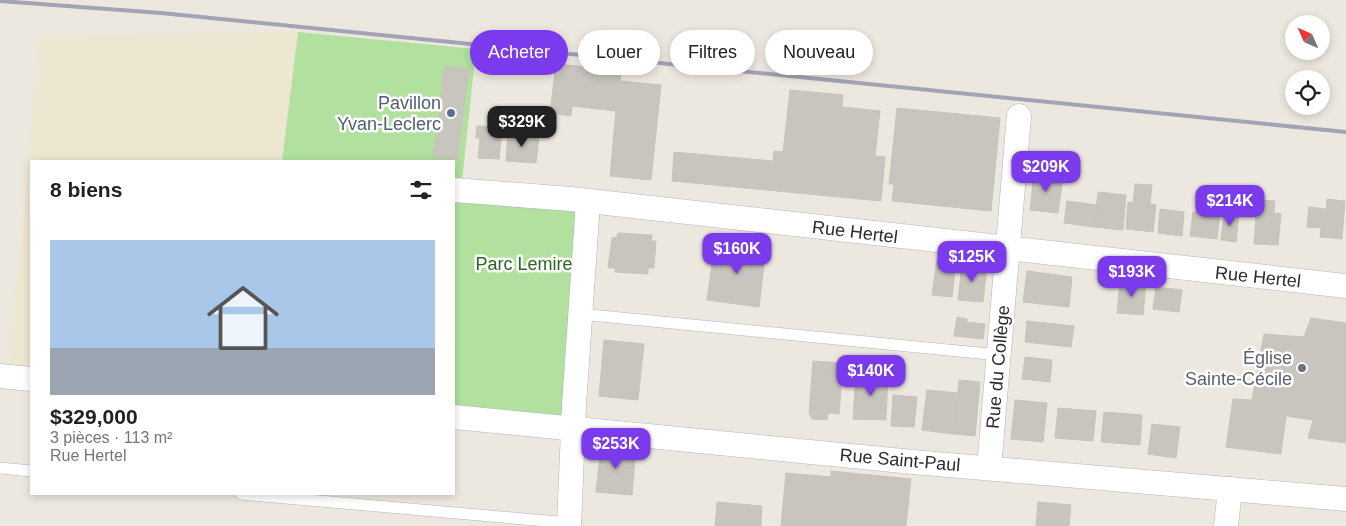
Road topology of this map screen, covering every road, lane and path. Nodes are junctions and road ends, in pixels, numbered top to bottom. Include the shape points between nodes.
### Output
1 (1019, 116) dead end
2 (455, 190) edge
3 (588, 202) junction
4 (1007, 249) junction
5 (1346, 286) edge
6 (580, 314) junction
7 (999, 355) junction
8 (0, 376) edge
9 (30, 379) edge
10 (455, 417) edge
11 (573, 428) junction
12 (0, 468) edge
13 (990, 468) junction
14 (30, 471) edge
15 (1230, 489) junction
16 (251, 495) edge
17 (1346, 498) edge
18 (569, 525) edge
19 (1226, 526) edge

1 - 4 street, Rue du Collège
2 - 3 street, Rue Hertel
3 - 4 street, Rue Hertel
3 - 6 street
4 - 5 street, Rue Hertel
4 - 7 street, Rue du Collège
6 - 7 lane
6 - 11 street
7 - 13 street, Rue du Collège
8 - 9 street
10 - 11 street, Rue Saint-Paul
11 - 13 street, Rue Saint-Paul
11 - 18 street
12 - 14 lane
13 - 15 street, Rue Saint-Paul
15 - 17 street, Rue Saint-Paul
15 - 19 street
16 - 18 lane

